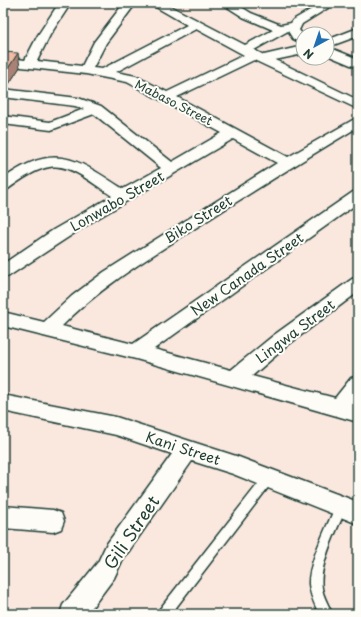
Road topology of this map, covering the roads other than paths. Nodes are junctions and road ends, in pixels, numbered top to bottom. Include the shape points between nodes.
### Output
1 (65, 3) edge
2 (130, 3) edge
3 (155, 3) edge
4 (229, 3) edge
5 (304, 3) edge
6 (330, 3) edge
7 (318, 10) junction
8 (297, 22) junction
9 (198, 24) junction
10 (295, 26) edge
11 (282, 30) junction
12 (358, 32) edge
13 (335, 41) edge
14 (295, 51) edge
15 (335, 54) edge
16 (255, 55) junction
17 (94, 56) junction
18 (3, 61) edge
19 (29, 64) junction
20 (358, 64) edge
21 (86, 70) junction
22 (110, 70) junction
23 (3, 93) edge
24 (167, 97) junction
25 (358, 105) edge
26 (96, 109) junction
27 (3, 120) edge
28 (358, 121) edge
29 (232, 133) junction
30 (288, 163) junction
31 (172, 169) junction
32 (3, 186) edge
33 (123, 196) junction
34 (358, 196) edge
35 (3, 272) edge
36 (358, 283) edge
37 (3, 319) edge
38 (48, 329) junction
39 (136, 352) junction
40 (233, 380) junction
41 (358, 384) edge
42 (3, 403) edge
43 (349, 411) edge
44 (188, 449) junction
45 (269, 478) junction
46 (350, 510) edge
47 (3, 517) edge
48 (53, 521) dead end
49 (72, 614) edge
50 (163, 614) edge
51 (326, 614) edge

1 - 19 street
2 - 17 street via 104,36
3 - 9 street
4 - 11 street
5 - 7 street
6 - 7 street
7 - 8 street
8 - 10 street
8 - 11 street
9 - 16 street
9 - 22 street
11 - 16 street
12 - 13 street
14 - 16 street
15 - 20 street
16 - 24 street
16 - 25 street
17 - 21 street
17 - 22 street
18 - 19 street, Mabaso Street
19 - 21 street, Mabaso Street
21 - 22 street, Mabaso Street
22 - 24 street, Mabaso Street
23 - 26 street via 78,102
24 - 29 street, Mabaso Street
26 - 27 street via 51,126
26 - 31 street
28 - 30 street, Biko Street
29 - 30 street, Mabaso Street
29 - 31 street, Lonwabo Street
30 - 38 street, Biko Street via 107,277 67,309
31 - 33 street, Lonwabo Street
32 - 33 street via 33,167 56,161 76,167
33 - 35 street, Lonwabo Street
34 - 39 street, New Canada Street
36 - 40 street, Lingwa Street via 265,352
37 - 38 street
38 - 39 street
39 - 40 street
40 - 43 street
41 - 43 street via 345,399
42 - 44 street, Kani Street via 116,426
44 - 45 street, Kani Street
44 - 49 street, Gili Street via 114,553 106,570
45 - 46 street, Kani Street
45 - 50 lane
46 - 51 lane via 322,554 314,581 318,598
47 - 48 street

